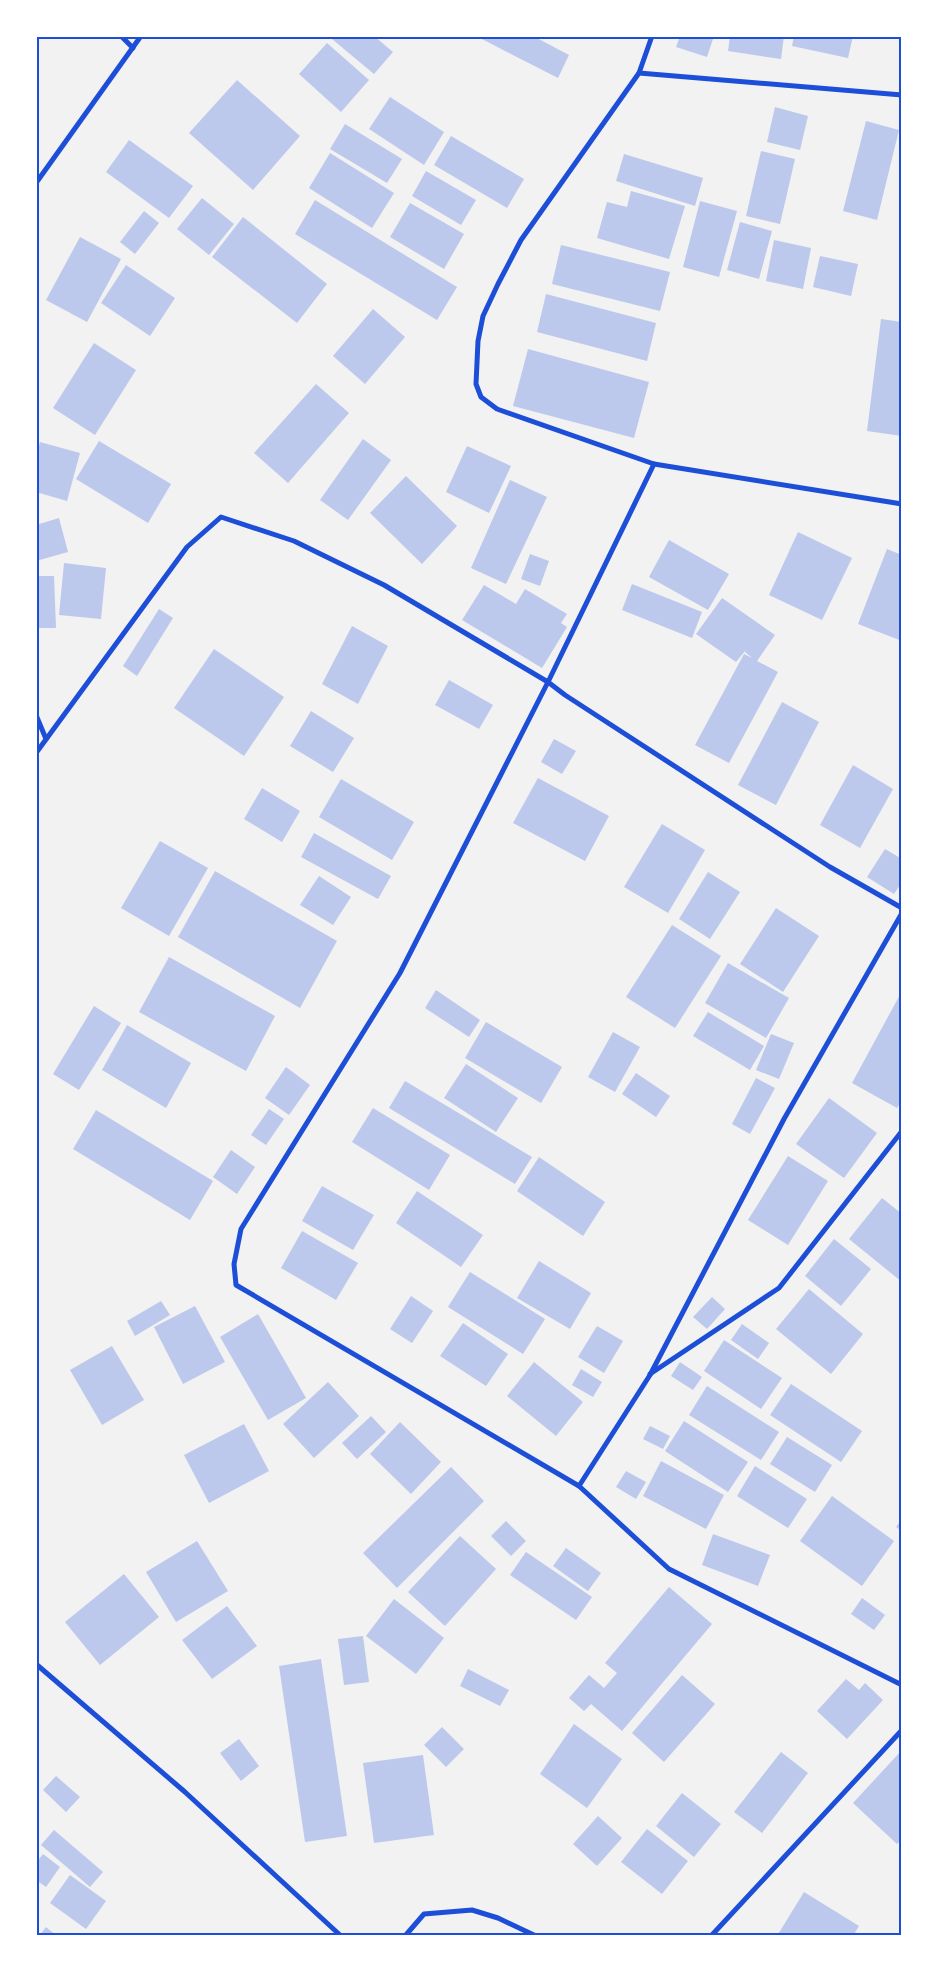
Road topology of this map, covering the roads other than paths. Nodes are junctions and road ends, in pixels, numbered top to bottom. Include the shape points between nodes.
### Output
1 (121, 36) edge
2 (141, 36) edge
3 (652, 36) edge
4 (132, 48) junction
5 (639, 73) junction
6 (902, 95) edge
7 (36, 183) edge
8 (654, 464) junction
9 (902, 504) edge
10 (548, 682) junction
11 (36, 715) edge
12 (46, 739) junction
13 (36, 754) edge
14 (902, 908) edge
15 (902, 913) edge
16 (902, 1131) edge
17 (650, 1375) junction
18 (580, 1486) junction
19 (36, 1664) edge
20 (902, 1685) edge
21 (902, 1730) edge
22 (340, 1936) edge
23 (404, 1936) edge
24 (536, 1936) edge
25 (712, 1936) edge

1 - 4 street
2 - 4 street
3 - 5 street
4 - 7 street
5 - 6 street
5 - 8 street via 521,240 483,316 476,384 481,397 497,410
8 - 9 street
8 - 10 street
10 - 12 street via 384,585 294,541 221,517 187,547
10 - 14 street via 830,867
10 - 18 street via 400,973 241,1229 234,1264 236,1285
11 - 12 street
12 - 13 street
15 - 17 street via 784,1120
16 - 17 street via 779,1288
17 - 18 street
18 - 20 street via 669,1569
19 - 22 street via 185,1792
21 - 25 street
23 - 24 street via 424,1914 472,1910

